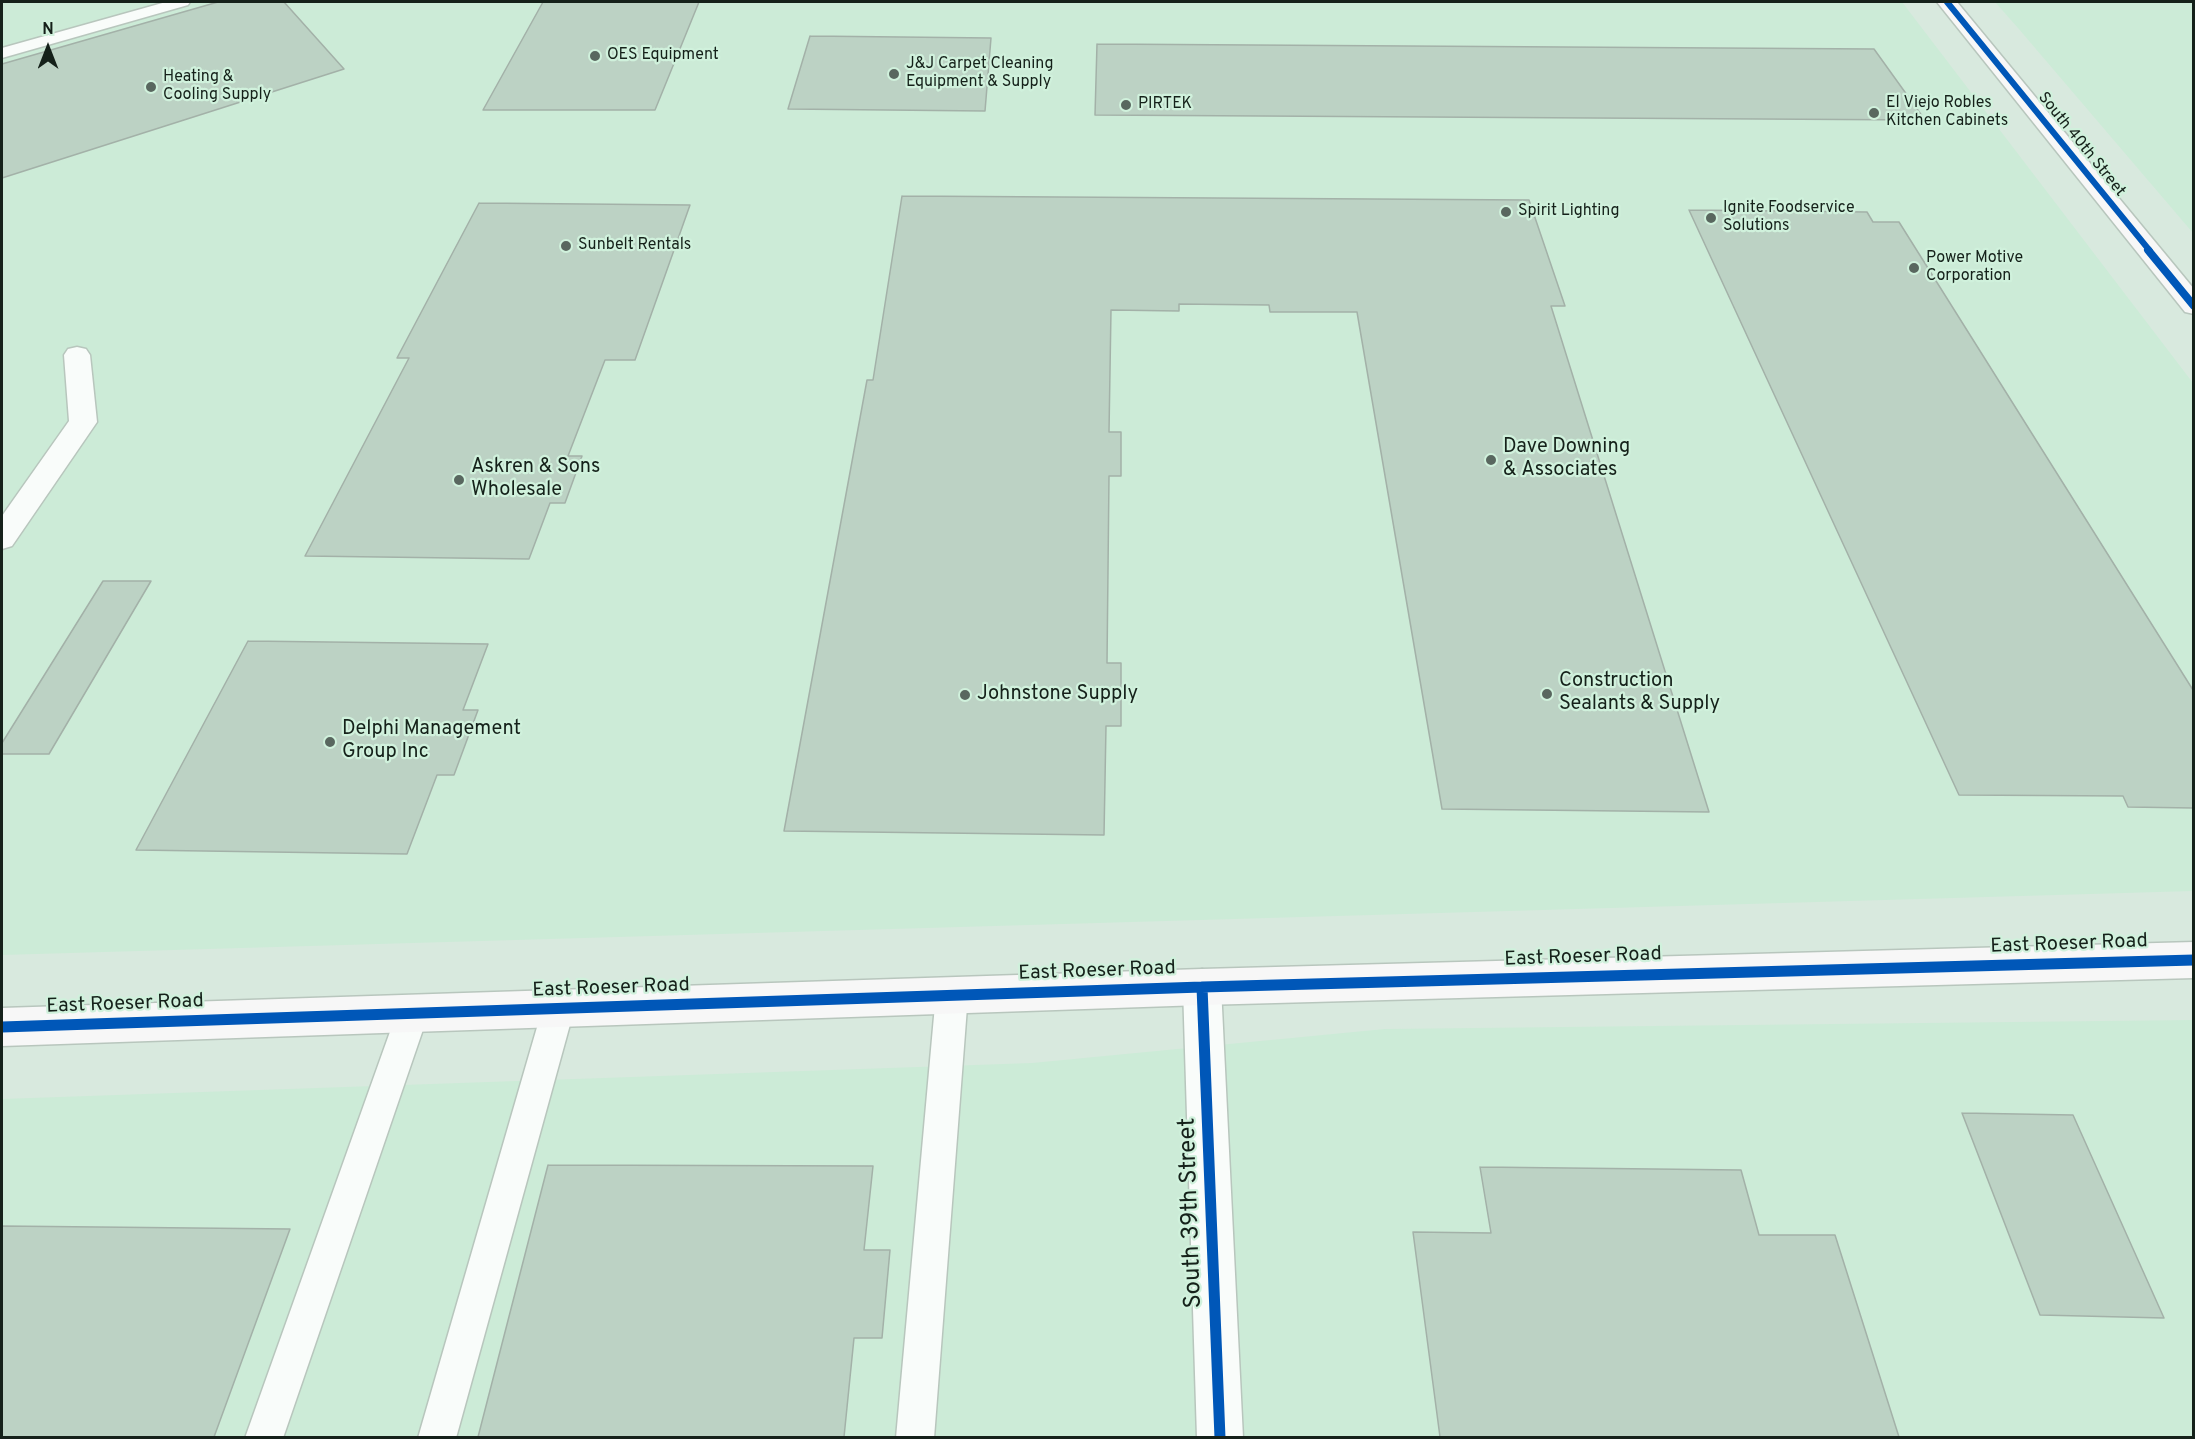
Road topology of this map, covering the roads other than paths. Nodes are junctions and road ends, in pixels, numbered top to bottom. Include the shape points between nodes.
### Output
1 (182, 2) edge
2 (1947, 2) edge
3 (2, 53) edge
4 (2193, 306) edge
5 (76, 355) dead end
6 (2, 538) edge
7 (2193, 960) edge
8 (1202, 987) junction
9 (952, 994) junction
10 (558, 1010) junction
11 (412, 1015) junction
12 (2, 1027) edge
13 (264, 1437) edge
14 (437, 1437) edge
15 (915, 1437) edge
16 (1220, 1437) edge

1 - 3 lane
2 - 4 street, South 40th Street
5 - 6 street via 83,422
7 - 8 street, East Roeser Road
8 - 9 street, East Roeser Road
8 - 16 street, South 39th Street
9 - 10 street, East Roeser Road
9 - 15 lane
10 - 11 street, East Roeser Road
10 - 14 lane
11 - 12 street, East Roeser Road
11 - 13 lane

